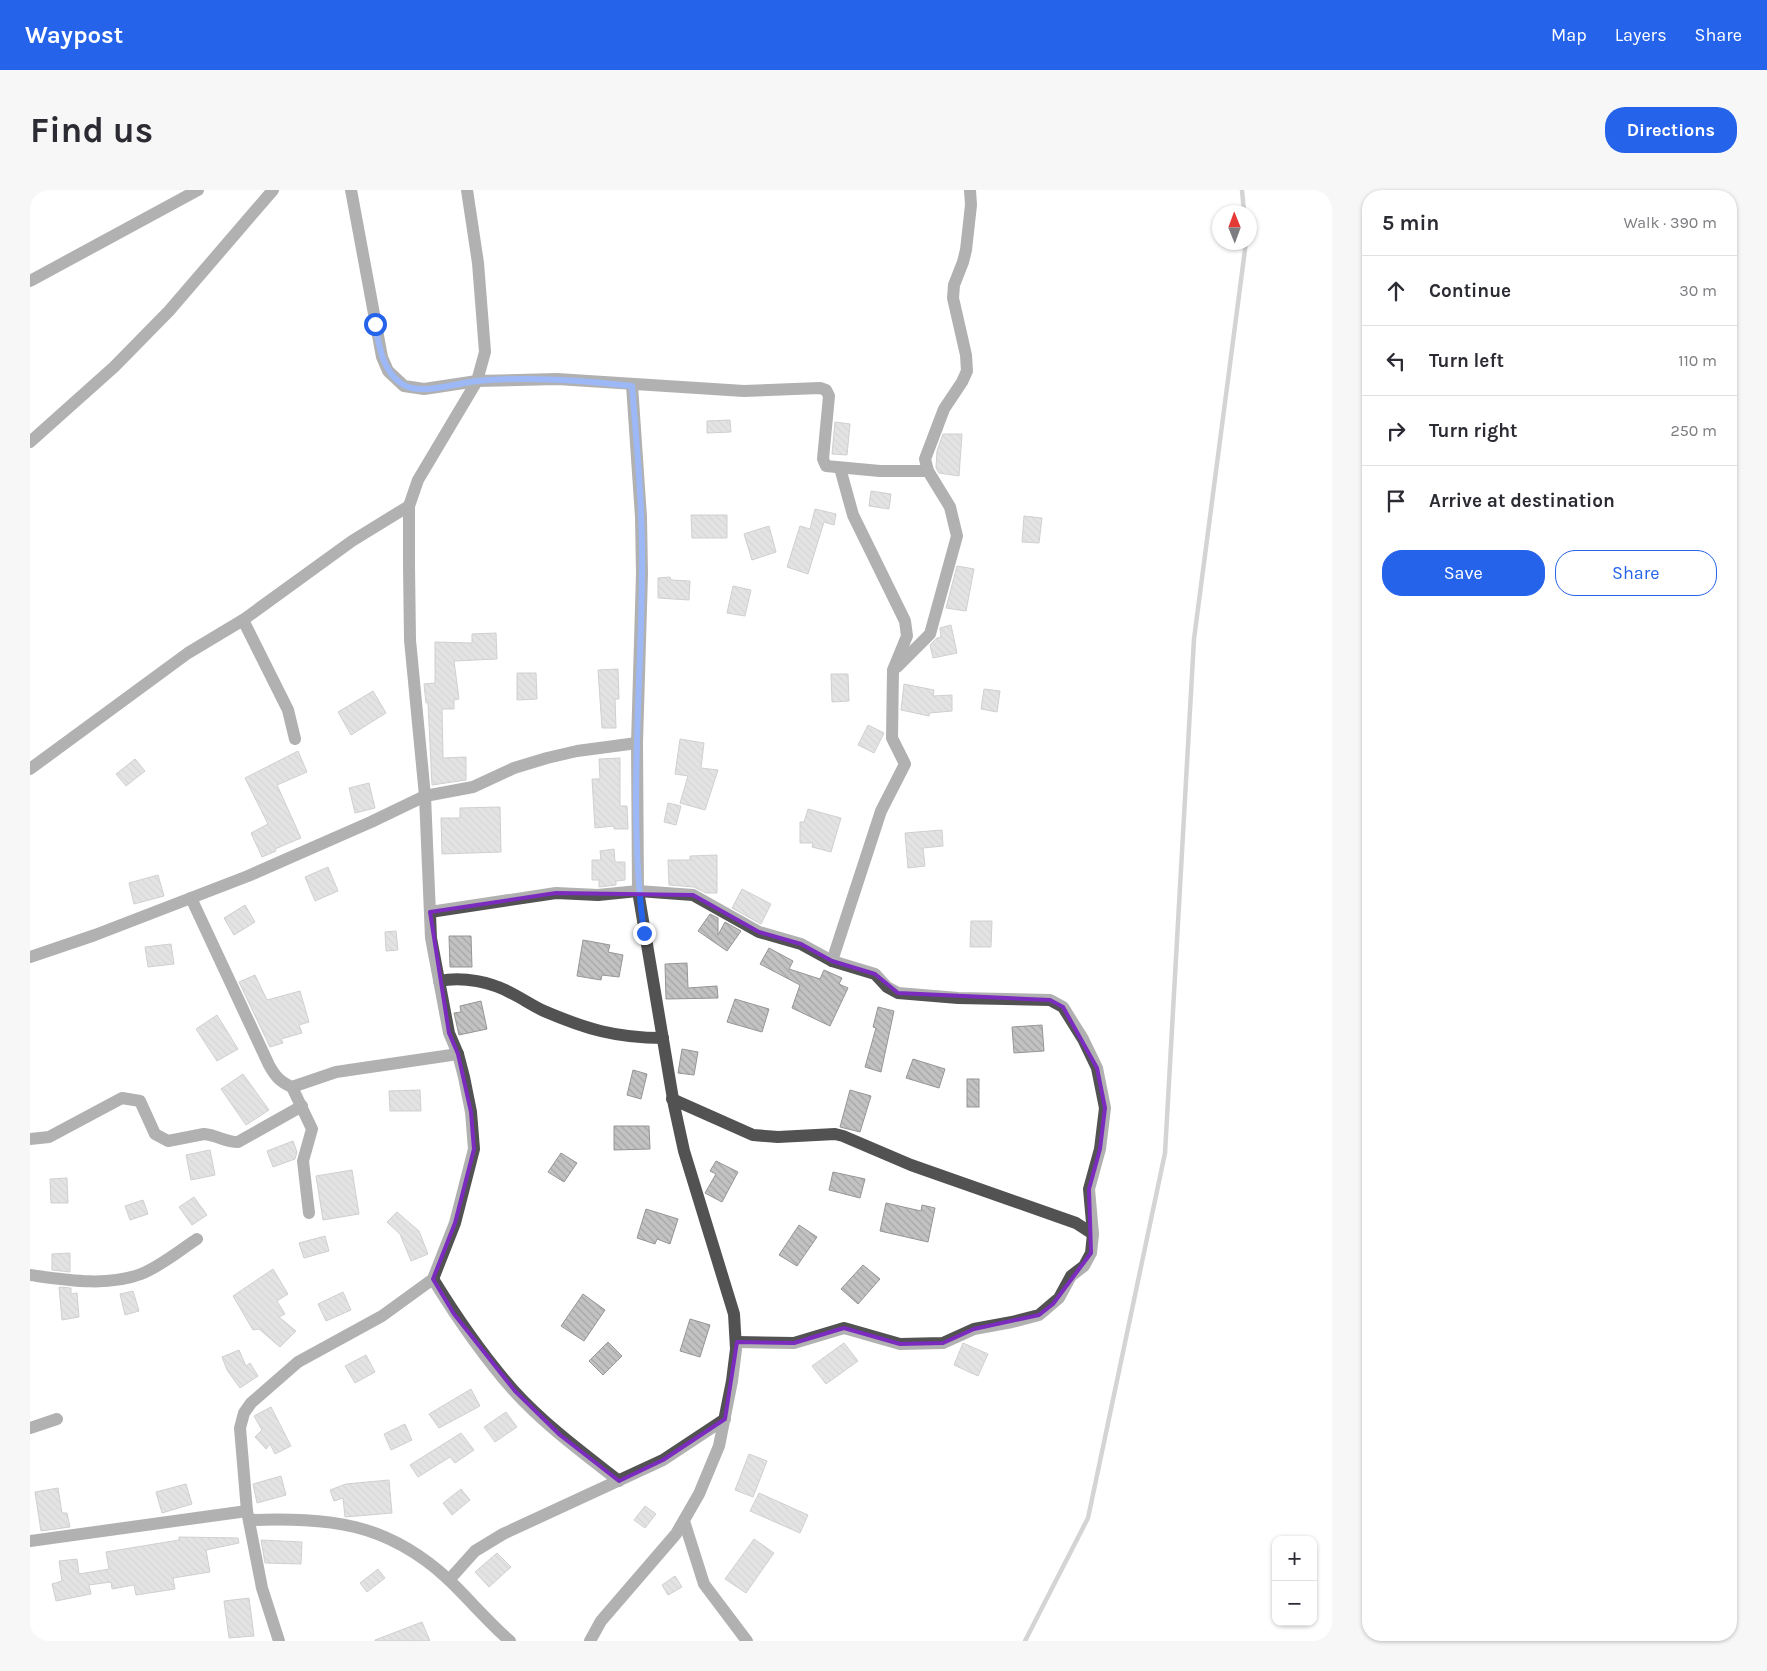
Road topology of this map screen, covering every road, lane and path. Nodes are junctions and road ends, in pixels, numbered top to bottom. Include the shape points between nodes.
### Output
1 (198, 190) edge
2 (273, 190) edge
3 (351, 190) edge
4 (467, 190) edge
5 (970, 190) edge
6 (30, 282) edge
7 (477, 381) junction
8 (632, 386) junction
9 (30, 442) edge
10 (840, 468) junction
11 (928, 471) junction
12 (409, 506) junction
13 (242, 620) junction
14 (894, 670) junction
15 (295, 739) dead end
16 (637, 743) junction
17 (30, 767) edge
18 (426, 796) junction
19 (638, 892) junction
20 (191, 898) junction
21 (430, 912) junction
22 (30, 957) edge
23 (832, 961) junction
24 (439, 981) junction
25 (663, 1038) junction
26 (458, 1054) junction
27 (292, 1087) junction
28 (672, 1099) junction
29 (302, 1106) junction
30 (30, 1139) edge
31 (309, 1213) dead end
32 (1093, 1234) junction
33 (197, 1239) dead end
34 (30, 1275) edge
35 (433, 1279) junction
36 (736, 1342) junction
37 (57, 1419) dead end
38 (725, 1419) junction
39 (30, 1428) edge
40 (619, 1481) junction
41 (248, 1515) junction
42 (684, 1520) junction
43 (30, 1541) edge
44 (449, 1580) junction
45 (278, 1641) edge
46 (510, 1641) edge
47 (590, 1641) edge
48 (747, 1641) edge

1 - 6 street
2 - 9 street via 162,318 114,367
3 - 7 street via 378,343 388,370 404,386 424,389
4 - 7 street via 485,335 483,362
5 - 11 street via 966,250 953,298 966,355 966,371 944,409 926,454
7 - 8 street via 557,379
7 - 12 street via 418,480
8 - 10 street via 744,391 823,388 829,396 823,459 826,466
8 - 16 street via 642,574
10 - 11 street
10 - 14 street via 854,515 905,621 907,636
11 - 14 street via 950,507 957,536 930,634
12 - 13 street via 359,537
12 - 18 street via 410,640
13 - 15 street via 288,710
13 - 17 street via 188,654
14 - 23 street via 892,738 905,764 881,811
16 - 18 street via 547,758 514,768 473,787
16 - 19 street
18 - 20 street
18 - 21 street
19 - 21 street via 556,893
19 - 23 street via 693,895 758,932 801,944
19 - 25 street
20 - 22 street
20 - 27 street via 269,1065 276,1078
21 - 24 street
23 - 32 street via 875,974 898,993 1050,1000 1063,1007 1084,1039 1097,1068 1105,1108 1100,1149 1088,1189
24 - 25 street via 474,981 495,986 542,1010 607,1034
24 - 26 street via 449,1033
25 - 28 street
26 - 27 street via 336,1072
26 - 35 street via 471,1112 474,1149 455,1223
27 - 29 street
28 - 32 street via 753,1135 842,1136 911,1165 1041,1210
28 - 36 street via 684,1151 734,1314
29 - 30 street via 238,1142 228,1142 210,1134 168,1141 155,1134 140,1101 122,1098 49,1136
29 - 31 street via 312,1129 303,1161
32 - 36 street via 1089,1259 1071,1276 1059,1298 1039,1314 974,1329 943,1343 900,1344 844,1328 794,1342
33 - 34 street via 143,1273 122,1280 103,1282
35 - 40 street via 454,1314 515,1391 560,1435
35 - 41 street via 382,1316 298,1362 244,1413 240,1428
36 - 38 street
37 - 39 street
38 - 40 street via 663,1460
38 - 42 street via 719,1446
40 - 44 street via 503,1534 475,1551
41 - 43 street
41 - 44 street via 345,1524 369,1530 399,1542
41 - 45 street via 262,1588
42 - 47 street via 651,1566 601,1621
42 - 48 street via 704,1584
44 - 46 street

